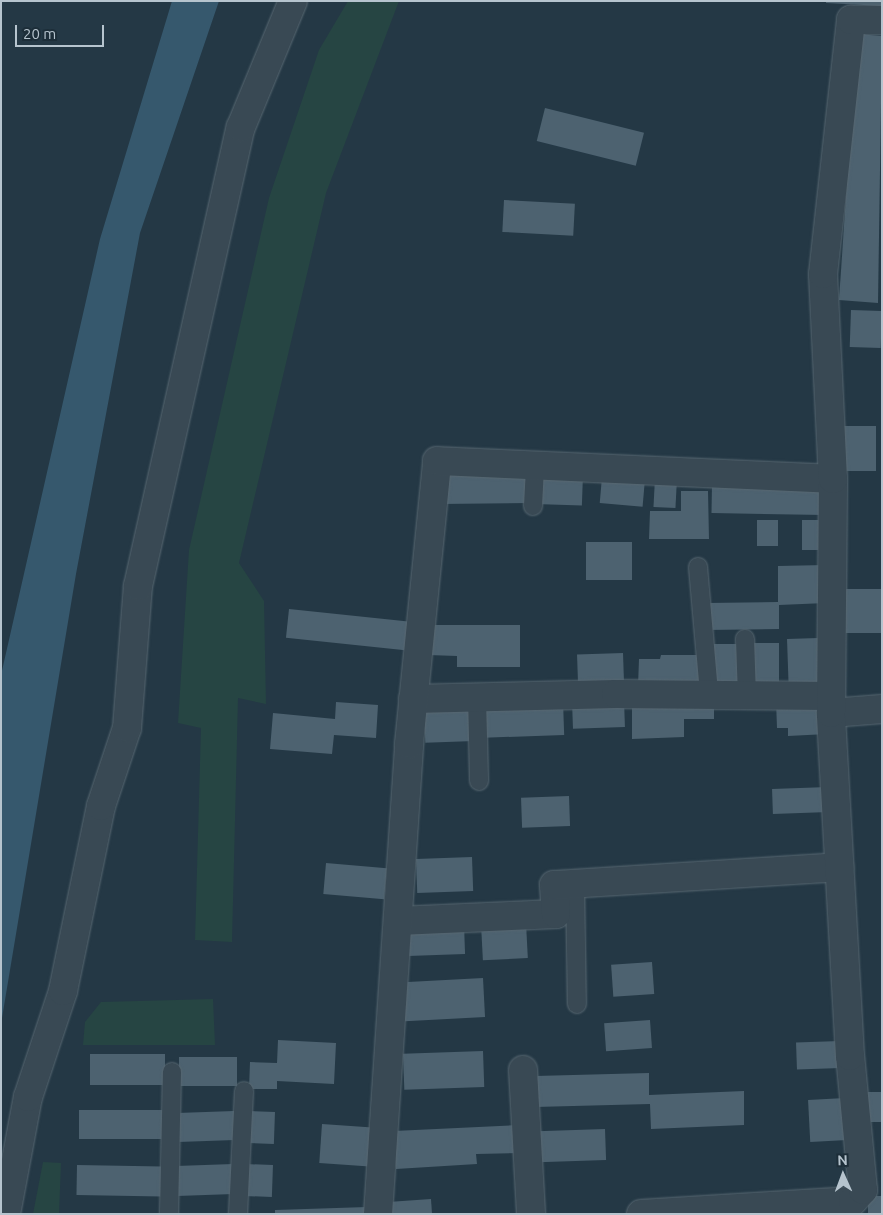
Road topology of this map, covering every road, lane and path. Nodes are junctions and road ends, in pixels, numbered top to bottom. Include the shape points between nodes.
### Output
1 (293, 1) edge
2 (882, 20) edge
3 (535, 467) junction
4 (833, 479) junction
5 (533, 506) dead end
6 (698, 567) dead end
7 (745, 639) dead end
8 (709, 694) junction
9 (747, 696) junction
10 (477, 697) junction
11 (414, 699) junction
12 (831, 704) junction
13 (882, 710) edge
14 (479, 781) dead end
15 (839, 867) junction
16 (575, 883) junction
17 (398, 921) junction
18 (577, 1004) dead end
19 (523, 1070) dead end
20 (172, 1072) dead end
21 (244, 1091) dead end
22 (872, 1189) edge
23 (6, 1214) edge
24 (169, 1214) edge
25 (238, 1214) edge
26 (378, 1214) edge
27 (531, 1214) edge
28 (641, 1214) edge

1 - 23 street via 241,127 138,586 127,728 101,806 63,991 28,1097
2 - 4 street via 851,20 823,274
3 - 4 street
3 - 5 lane
3 - 11 street via 437,461
4 - 12 street
6 - 8 lane
7 - 9 lane
8 - 9 street
8 - 10 street
9 - 12 street
10 - 11 street
10 - 14 lane
11 - 17 street
12 - 13 street
12 - 15 street
15 - 16 street
15 - 22 street
16 - 17 street via 554,885 556,914
16 - 18 lane
17 - 26 street
19 - 27 street
20 - 24 lane
21 - 25 lane
22 - 28 street via 852,1201

